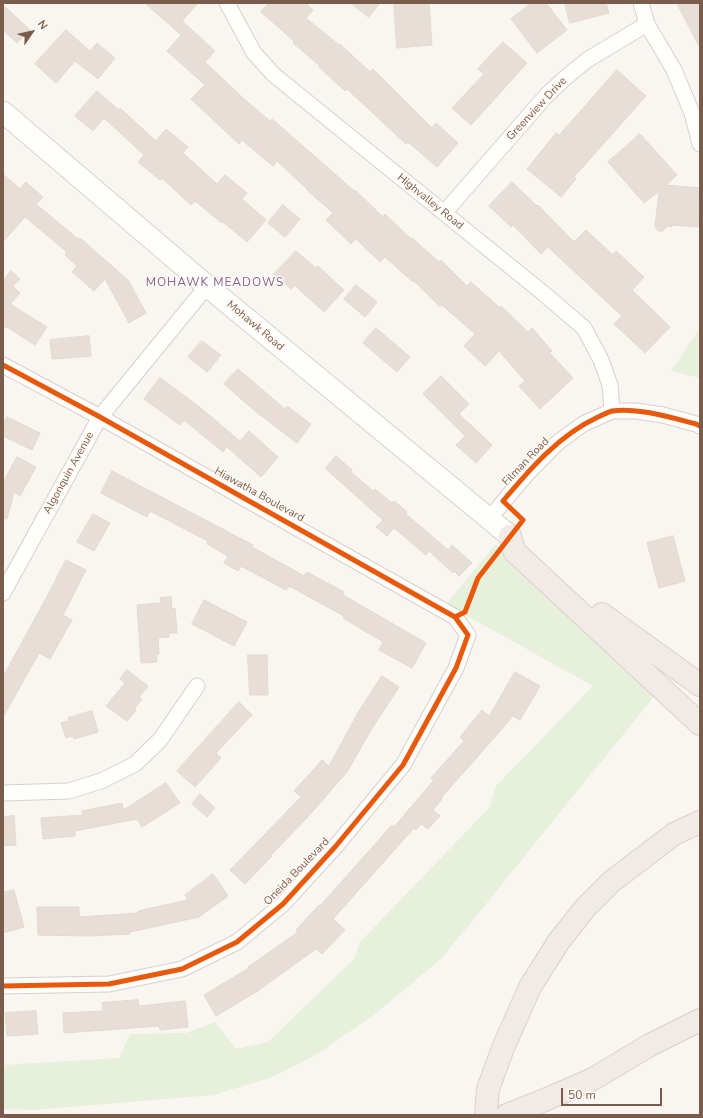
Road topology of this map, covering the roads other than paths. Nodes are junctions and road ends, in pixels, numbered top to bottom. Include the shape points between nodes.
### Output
1 (227, 3) edge
2 (641, 3) edge
3 (647, 24) junction
4 (3, 112) edge
5 (700, 144) edge
6 (444, 213) junction
7 (207, 286) junction
8 (3, 365) edge
9 (612, 411) junction
10 (100, 417) junction
11 (700, 426) edge
12 (489, 519) junction
13 (510, 536) junction
14 (7, 575) edge
15 (3, 593) edge
16 (602, 614) junction
17 (456, 668) joint
18 (700, 685) edge
19 (197, 686) dead end
20 (700, 708) edge
21 (700, 724) edge
22 (3, 792) edge
23 (700, 822) edge
24 (3, 986) edge
25 (700, 1020) edge
26 (486, 1115) edge
27 (507, 1115) edge

1 - 6 street, Highvalley Road via 254,53 274,75
2 - 3 street
3 - 5 street via 674,70 692,114
3 - 6 street, Greenview Drive via 587,60 564,78
4 - 7 main road, Mohawk Road
6 - 9 street, Highvalley Road via 584,328 601,360 610,385
7 - 10 street, Algonquin Avenue
7 - 12 main road, Mohawk Road
8 - 10 street, Hiawatha Boulevard
9 - 11 street, Filman Road via 663,415
9 - 12 street, Filman Road via 583,424 556,444 524,476
10 - 14 street, Algonquin Avenue
10 - 17 street, Hiawatha Boulevard via 455,617 468,635
12 - 13 main road, Mohawk Road
13 - 16 highway via 523,542
13 - 21 highway via 514,551
14 - 15 street, Algonquin Avenue
16 - 18 highway
16 - 20 highway
17 - 24 street, Oneida Boulevard via 403,765 283,904 237,942 182,969 109,984
19 - 22 street via 160,740 135,764 101,781 69,791
23 - 26 highway via 674,834 611,882 586,907 560,941 530,987 503,1048 488,1089
25 - 27 highway via 650,1045 593,1079

